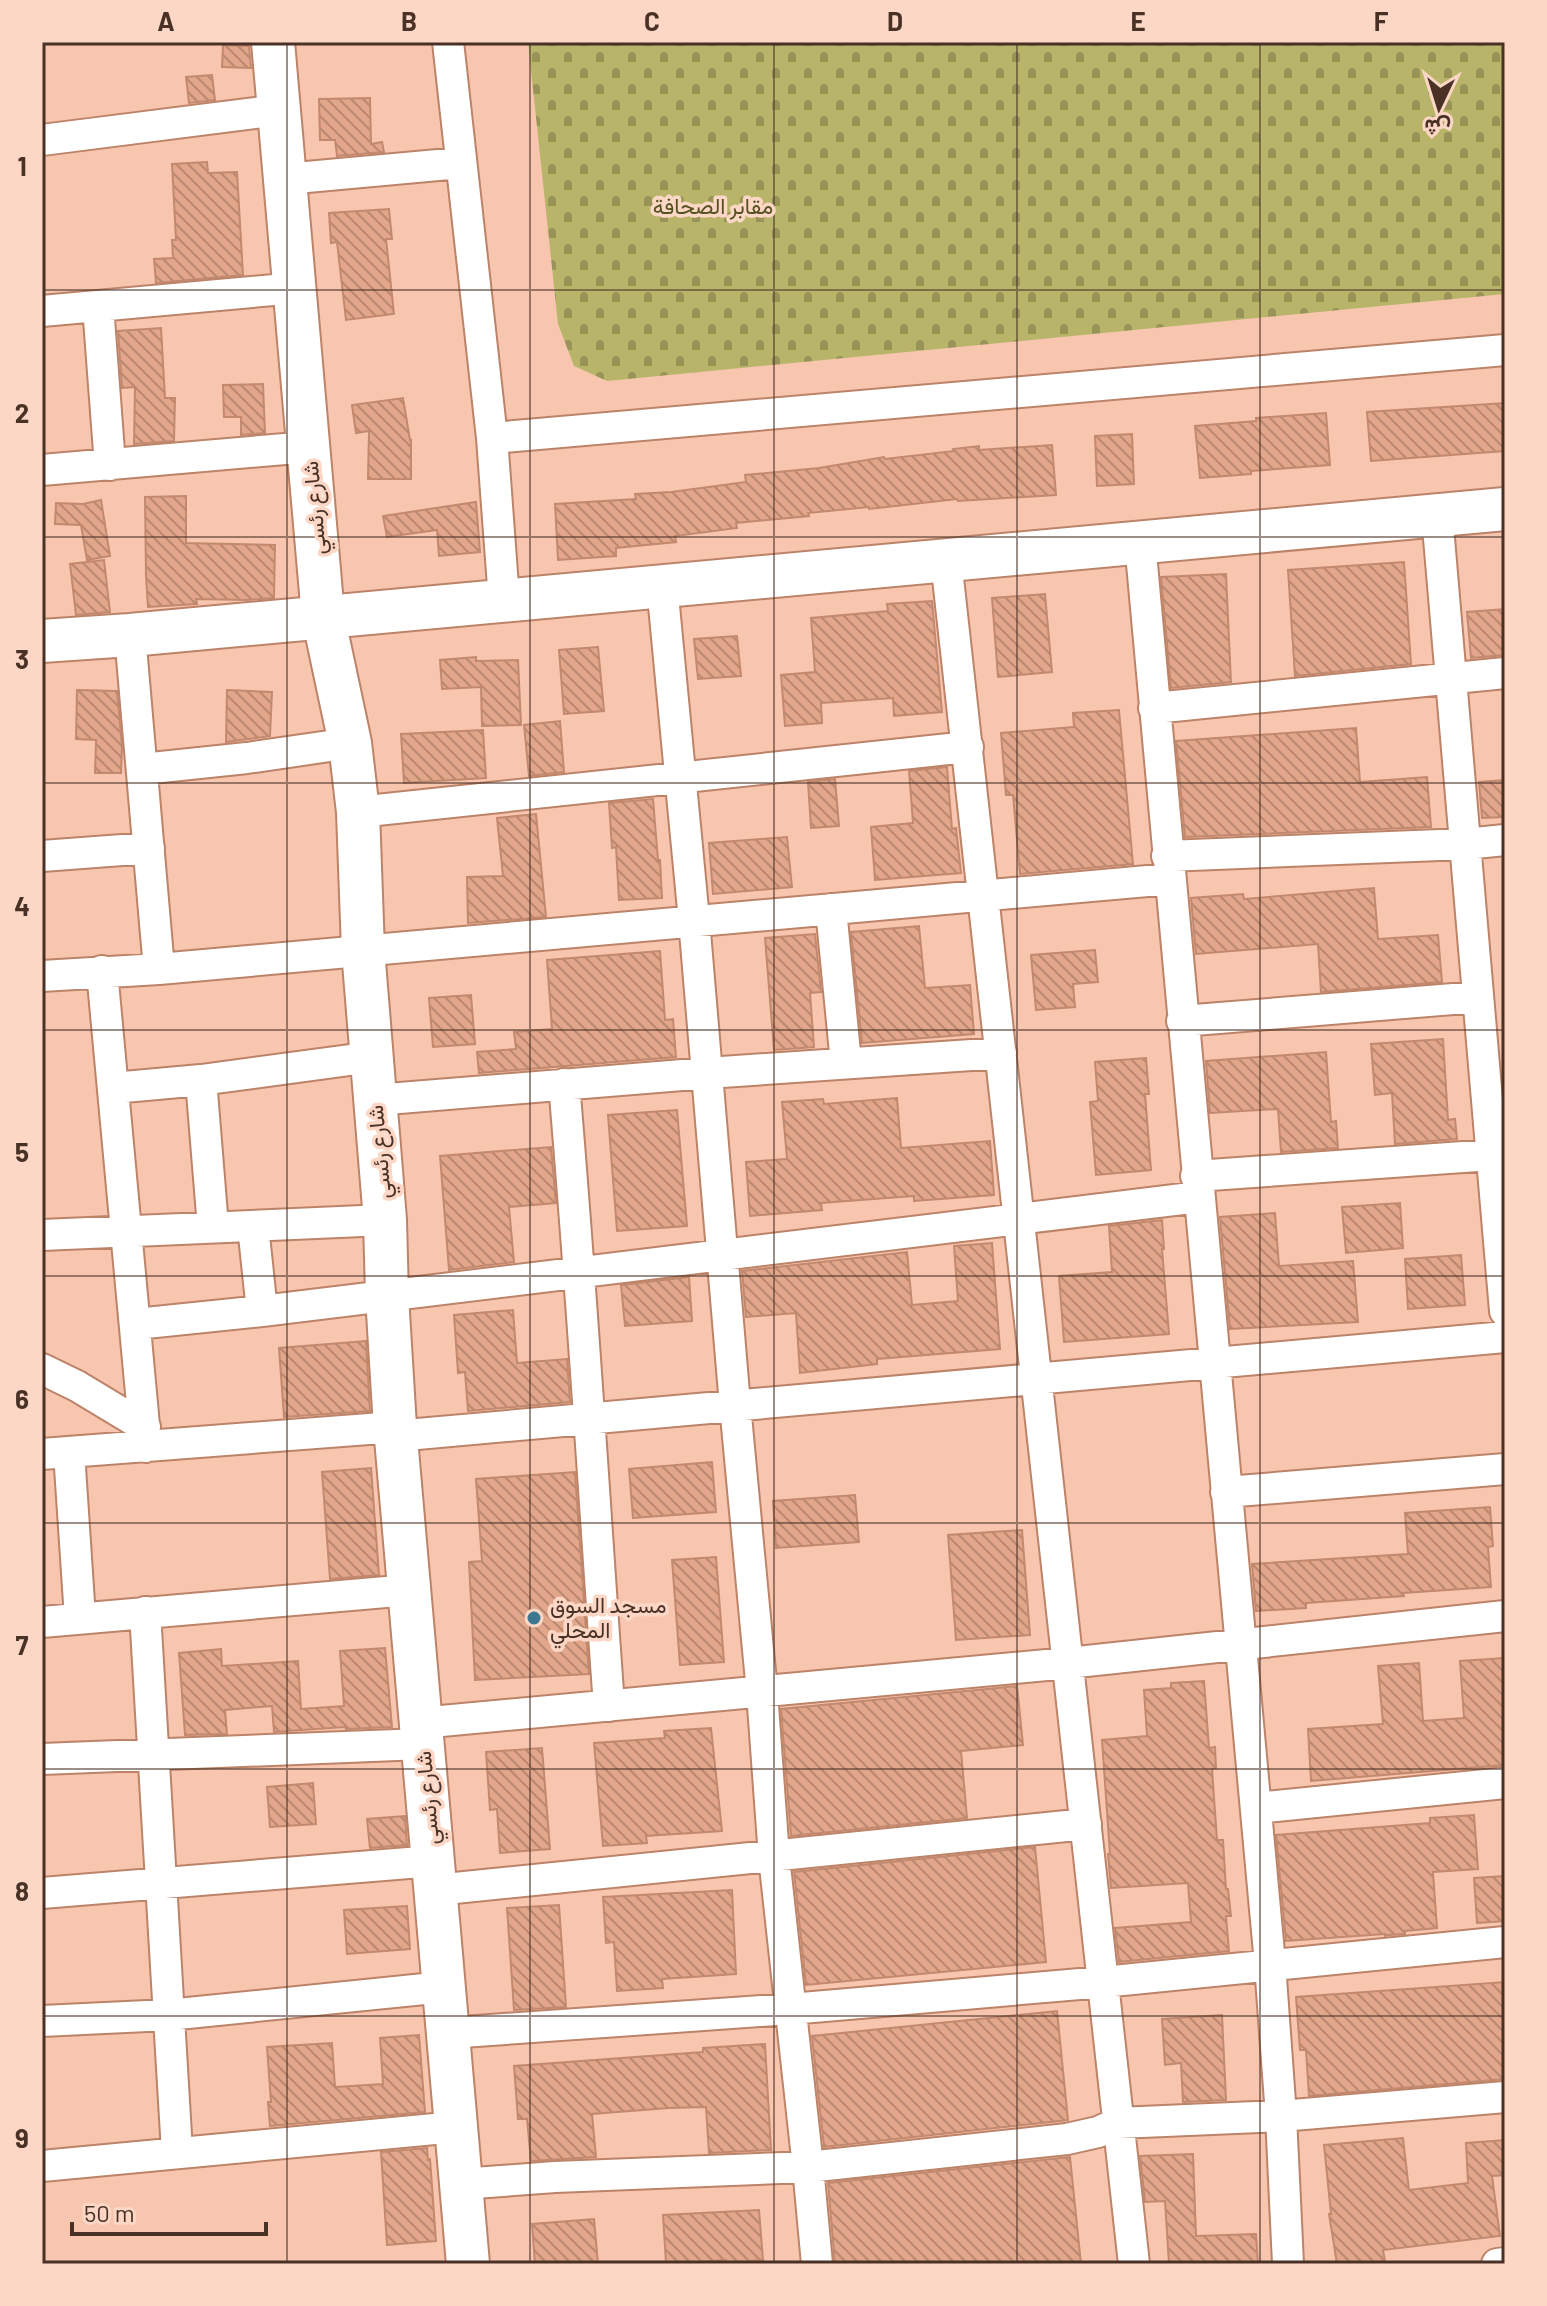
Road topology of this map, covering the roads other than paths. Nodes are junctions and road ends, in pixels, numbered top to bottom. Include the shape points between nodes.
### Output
1 (273, 42) edge
2 (448, 42) edge
3 (279, 110) junction
4 (42, 140) edge
5 (460, 163) junction
6 (285, 179) junction
7 (296, 288) junction
8 (98, 306) junction
9 (42, 311) edge
10 (1505, 350) edge
11 (492, 438) junction
12 (308, 447) junction
13 (110, 465) junction
14 (42, 470) edge
15 (1505, 509) edge
16 (1437, 515) junction
17 (1140, 542) junction
18 (946, 560) junction
19 (662, 585) junction
20 (504, 600) junction
21 (323, 616) junction
22 (130, 635) junction
23 (42, 641) edge
24 (1505, 673) edge
25 (1450, 677) junction
26 (1154, 708) junction
27 (350, 743) junction
28 (968, 747) junction
29 (142, 769) junction
30 (680, 778) junction
31 (358, 812) junction
32 (1505, 840) edge
33 (1465, 844) junction
34 (149, 848) junction
35 (42, 856) edge
36 (1168, 867) junction
37 (984, 897) junction
38 (831, 909) junction
39 (694, 920) junction
40 (363, 950) junction
41 (159, 969) junction
42 (102, 971) junction
43 (42, 976) edge
44 (1487, 1003) edge
45 (1182, 1021) junction
46 (1001, 1053) junction
47 (372, 1057) junction
48 (846, 1063) junction
49 (707, 1073) junction
50 (201, 1080) junction
51 (564, 1084) junction
52 (113, 1088) junction
53 (375, 1100) junction
54 (1496, 1162) edge
55 (1198, 1186) junction
56 (1019, 1219) junction
57 (385, 1220) junction
58 (253, 1226) junction
59 (213, 1227) junction
60 (127, 1231) junction
61 (42, 1235) edge
62 (722, 1255) junction
63 (580, 1273) junction
64 (387, 1296) junction
65 (262, 1311) junction
66 (1505, 1311) edge
67 (136, 1324) junction
68 (1505, 1337) edge
69 (1213, 1363) junction
70 (42, 1369) edge
71 (1037, 1378) junction
72 (735, 1405) junction
73 (588, 1418) junction
74 (395, 1432) junction
75 (146, 1437) junction
76 (56, 1453) edge
77 (1505, 1469) edge
78 (1226, 1492) junction
79 (409, 1590) junction
80 (145, 1612) junction
81 (1505, 1616) edge
82 (80, 1618) junction
83 (42, 1622) edge
84 (1241, 1645) junction
85 (1068, 1663) junction
86 (762, 1692) junction
87 (609, 1706) junction
88 (421, 1734) junction
89 (153, 1754) junction
90 (42, 1759) edge
91 (1505, 1783) edge
92 (1256, 1808) junction
93 (1086, 1824) junction
94 (774, 1857) junction
95 (434, 1876) junction
96 (161, 1883) junction
97 (42, 1893) edge
98 (1505, 1942) edge
99 (1270, 1964) junction
100 (1103, 1982) junction
101 (444, 1987) junction
102 (790, 2009) junction
103 (168, 2015) junction
104 (42, 2021) edge
105 (448, 2033) junction
106 (1505, 2097) edge
107 (1281, 2116) junction
108 (1118, 2123) junction
109 (456, 2127) junction
110 (177, 2152) junction
111 (42, 2166) edge
112 (808, 2167) junction
113 (461, 2184) junction
114 (1505, 2263) edge
115 (468, 2264) edge
116 (817, 2264) edge
117 (1134, 2264) edge
118 (1288, 2264) edge
119 (1497, 2264) edge

1 - 3 street, شارع رئسي
2 - 5 street
3 - 4 street
3 - 6 street, شارع رئسي
5 - 6 street
5 - 11 street
6 - 7 street, شارع رئسي
7 - 8 street
7 - 12 street, شارع رئسي
8 - 9 street
8 - 13 street
10 - 11 street
11 - 20 street
12 - 13 street
12 - 21 street, شارع رئسي
13 - 14 street
15 - 16 street
16 - 17 street
16 - 25 street
17 - 18 street
17 - 26 street
18 - 19 street
18 - 28 street
19 - 20 street
19 - 30 street
20 - 21 street
21 - 22 street
21 - 27 street, شارع رئسي
22 - 23 street
22 - 29 street
24 - 25 street
25 - 26 street
25 - 33 street
26 - 36 street
27 - 29 street
27 - 31 street, شارع رئسي
28 - 30 street
28 - 37 street
29 - 34 street
30 - 31 street
30 - 39 street
31 - 40 street, شارع رئسي
32 - 33 street
33 - 36 street
33 - 44 street
34 - 35 street
34 - 41 street
36 - 37 street
36 - 45 street
37 - 38 street
37 - 46 street
38 - 39 street
38 - 48 street
39 - 40 street
39 - 49 street
40 - 41 street
40 - 47 street, شارع رئسي
41 - 42 street
42 - 43 street
42 - 52 street
44 - 45 street
44 - 54 street
45 - 55 street
46 - 48 street
46 - 56 street
47 - 50 street
47 - 53 street, شارع رئسي
48 - 49 street
49 - 51 street
49 - 62 street
50 - 52 street
50 - 59 street
51 - 53 street
51 - 63 street
52 - 60 street
53 - 57 street, شارع رئسي
54 - 55 street
54 - 66 street
55 - 56 street
55 - 69 street
56 - 62 street
56 - 71 street
57 - 58 street
57 - 64 street, شارع رئسي
58 - 59 street
58 - 65 street
59 - 60 street
60 - 61 street
60 - 67 street
62 - 63 street
62 - 72 street
63 - 64 street
63 - 73 street
64 - 65 street
64 - 74 street, شارع رئسي
65 - 67 street
67 - 75 street
68 - 69 street
69 - 71 street
69 - 78 street
70 - 75 street via 77,1386
71 - 72 street
71 - 85 street
72 - 73 street
72 - 86 street
73 - 74 street
73 - 87 street
74 - 75 street
74 - 79 street, شارع رئسي
75 - 76 street
76 - 82 street
77 - 78 street
78 - 84 street
79 - 80 street
79 - 88 street, شارع رئسي
80 - 82 street
80 - 89 street
81 - 84 street
82 - 83 street
84 - 85 street
84 - 92 street
85 - 86 street
85 - 93 street
86 - 87 street
86 - 94 street
87 - 88 street
88 - 89 street
88 - 95 street, شارع رئسي
89 - 90 street
89 - 96 street
91 - 92 street
92 - 99 street
93 - 94 street
93 - 100 street
94 - 95 street
94 - 102 street
95 - 96 street
95 - 101 street, شارع رئسي
96 - 97 street
96 - 103 street
98 - 99 street
99 - 100 street
99 - 107 street
100 - 102 street
100 - 108 street
101 - 103 street
101 - 105 street, شارع رئسي
102 - 105 street
102 - 112 street
103 - 104 street
103 - 110 street
105 - 109 street, شارع رئسي
106 - 107 street
107 - 108 street
107 - 118 street
108 - 112 street via 1067,2139
108 - 117 street
109 - 110 street
109 - 113 street, شارع رئسي
110 - 111 street
112 - 113 street
112 - 116 street
113 - 115 street, شارع رئسي
114 - 119 street

